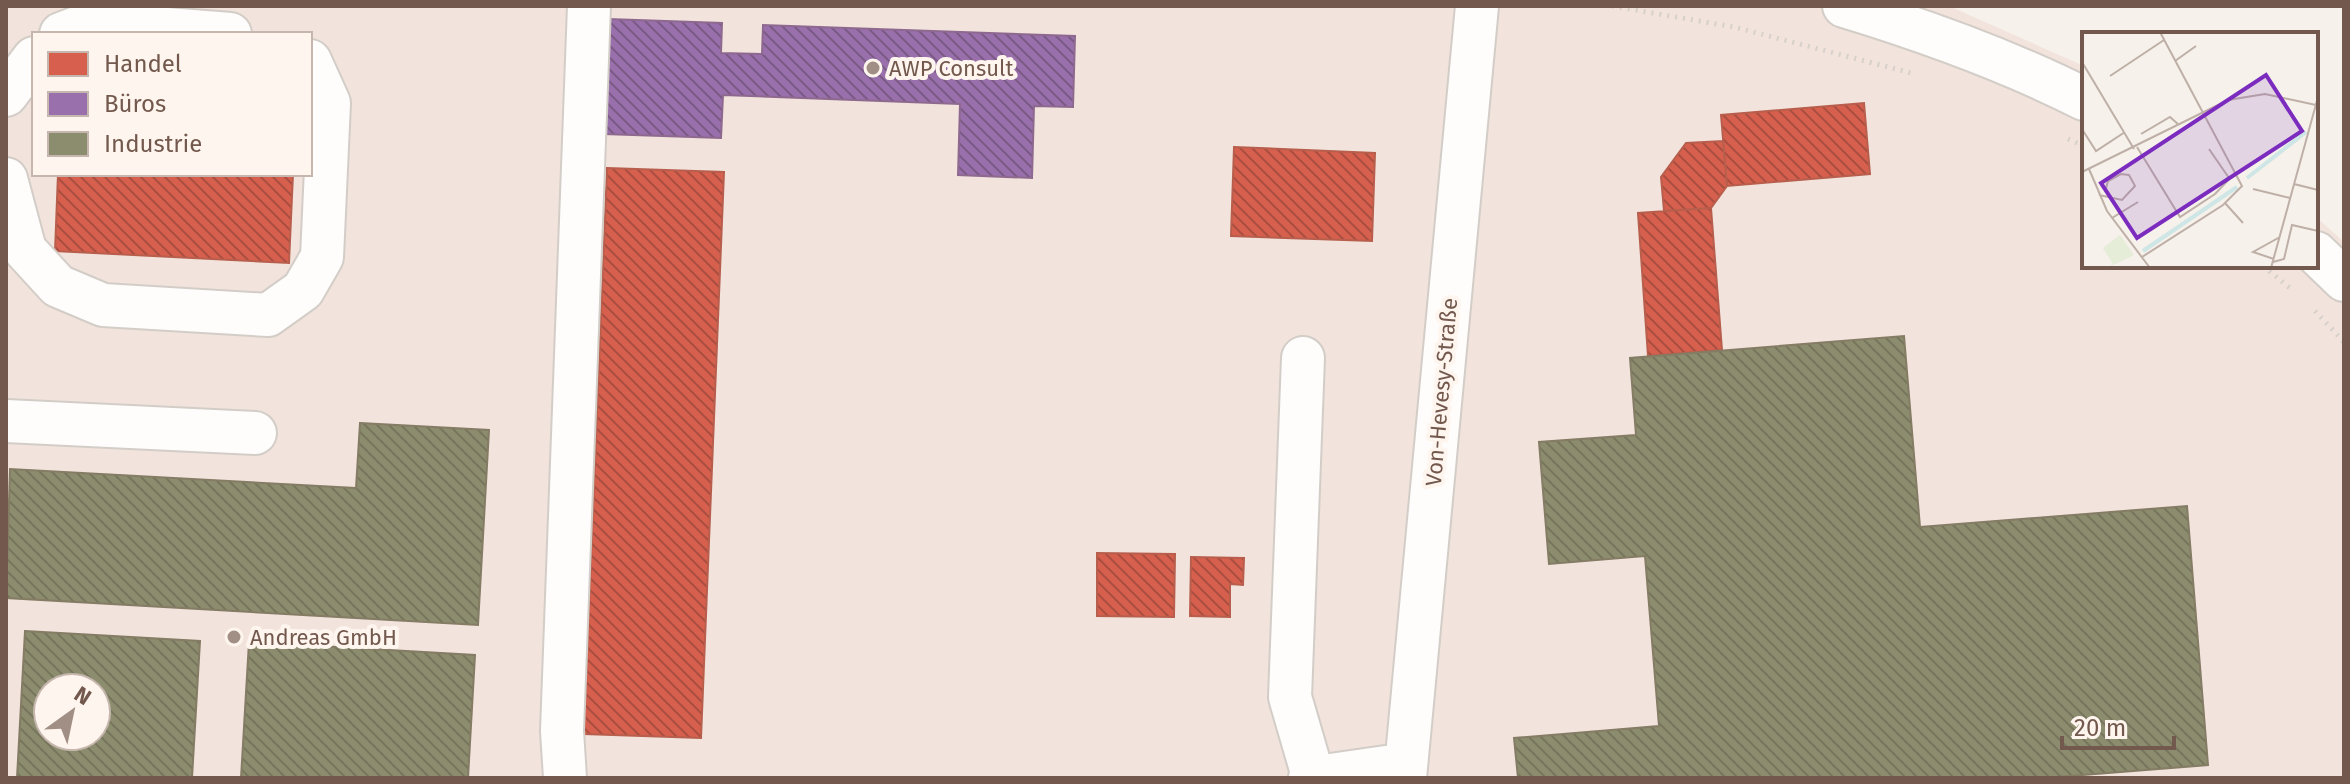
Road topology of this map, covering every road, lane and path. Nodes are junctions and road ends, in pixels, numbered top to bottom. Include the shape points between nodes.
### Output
1 (589, 6) edge
2 (1477, 6) edge
3 (1612, 6) edge
4 (1844, 6) edge
5 (66, 32) edge
6 (205, 32) edge
7 (32, 61) edge
8 (312, 65) edge
9 (1916, 75) dead end
10 (6, 95) edge
11 (2082, 98) edge
12 (2058, 134) dead end
13 (2082, 145) edge
14 (6, 179) edge
15 (2318, 255) edge
16 (2344, 280) edge
17 (1303, 358) dead end
18 (6, 421) edge
19 (255, 433) dead end
20 (1405, 773) edge
21 (1312, 777) edge
22 (565, 778) edge

1 - 22 street via 562,731
2 - 20 street, Von-Hevesy-Straße
3 - 9 path via 1734,27
4 - 11 street via 2029,71
5 - 6 street via 90,23
7 - 10 street
8 - 14 street via 329,103 322,257 303,290 268,315 103,305 58,286 25,250
12 - 13 path
15 - 16 street
17 - 21 street via 1290,697
18 - 19 street
20 - 21 street via 1386,767

